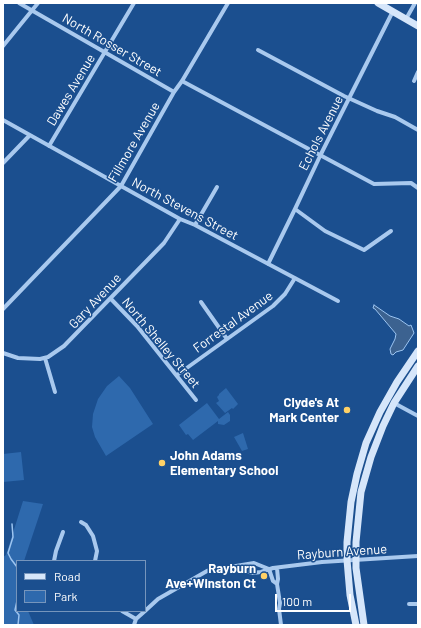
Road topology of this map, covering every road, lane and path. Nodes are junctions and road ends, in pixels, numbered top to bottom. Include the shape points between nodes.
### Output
1 (19, 3) edge
2 (38, 3) edge
3 (134, 3) edge
4 (228, 3) edge
5 (378, 3) edge
6 (415, 3) edge
7 (32, 11) junction
8 (393, 11) junction
9 (406, 19) junction
10 (418, 26) edge
11 (3, 46) edge
12 (258, 50) dead end
13 (106, 53) junction
14 (418, 72) edge
15 (182, 81) junction
16 (414, 81) dead end
17 (174, 92) junction
18 (350, 98) junction
19 (3, 120) edge
20 (418, 130) edge
21 (30, 135) junction
22 (49, 146) junction
23 (321, 154) junction
24 (3, 163) edge
25 (121, 186) junction
26 (217, 187) dead end
27 (418, 188) edge
28 (295, 209) junction
29 (180, 219) junction
30 (195, 225) junction
31 (391, 231) dead end
32 (268, 264) junction
33 (295, 278) junction
34 (111, 299) junction
35 (338, 301) dead end
36 (201, 302) dead end
37 (3, 309) edge
38 (227, 339) junction
39 (418, 351) edge
40 (3, 354) edge
41 (45, 358) junction
42 (418, 366) edge
43 (177, 375) junction
44 (55, 392) dead end
45 (196, 400) dead end
46 (394, 403) junction
47 (418, 416) edge
48 (81, 522) dead end
49 (63, 532) dead end
50 (418, 556) edge
51 (54, 560) edge
52 (95, 560) edge
53 (347, 560) junction
54 (356, 560) junction
55 (230, 567) junction
56 (277, 568) junction
57 (269, 569) junction
58 (277, 584) junction
59 (409, 604) dead end
60 (418, 604) edge
61 (146, 610) edge
62 (124, 612) edge
63 (144, 612) edge
64 (136, 619) junction
65 (134, 625) edge
66 (281, 625) edge
67 (356, 625) edge
68 (364, 625) edge

1 - 7 street, North Rosser Street
2 - 7 street
3 - 13 street, Dawes Avenue
4 - 15 street, Fillmore Avenue
5 - 8 main road
6 - 9 street
7 - 11 street
7 - 13 street, North Rosser Street
8 - 9 main road
8 - 18 street, Echols Avenue
9 - 10 main road
12 - 18 street
13 - 17 street, North Rosser Street
13 - 22 street, Dawes Avenue
14 - 16 street
15 - 17 street, Fillmore Avenue
15 - 23 street
17 - 25 street, Fillmore Avenue
18 - 20 street
18 - 23 street, Echols Avenue
19 - 21 street, North Stevens Street
21 - 22 street, North Stevens Street
21 - 24 street
22 - 25 street, North Stevens Street
23 - 27 street via 374,184 411,183
23 - 28 street, Echols Avenue
25 - 29 street, North Stevens Street
25 - 37 street, Fillmore Avenue
26 - 30 street
28 - 31 street via 325,231 364,250
28 - 32 street, Echols Avenue
29 - 30 street, North Stevens Street
29 - 34 street, Gary Avenue via 164,244
30 - 32 street, North Stevens Street
32 - 33 street, North Stevens Street
33 - 35 street, North Stevens Street
33 - 38 street, Forrestal Avenue via 280,301
34 - 41 street, Gary Avenue via 70,342
34 - 43 street, North Shelley Street
36 - 38 street
38 - 43 street, Forrestal Avenue
39 - 53 main road via 388,397 366,444 350,508
40 - 41 street, Gary Avenue via 33,360
41 - 44 street
42 - 46 main road
43 - 45 street, North Shelley Street
46 - 47 street
46 - 54 main road via 377,441 361,492
48 - 52 street via 93,536 97,551
49 - 51 street
50 - 54 street, Rayburn Avenue
53 - 54 street, Rayburn Avenue
53 - 56 street, Rayburn Avenue
53 - 67 main road
54 - 68 main road
55 - 57 street, Rayburn Avenue via 253,573
55 - 57 street, Rayburn Avenue via 254,563
55 - 61 street, Rayburn Avenue via 200,574 158,599
56 - 57 street, Rayburn Avenue
56 - 58 street
57 - 58 street via 273,581
58 - 66 street
59 - 60 street
62 - 64 street
63 - 64 street, Rayburn Avenue
64 - 65 street, Rayburn Avenue

